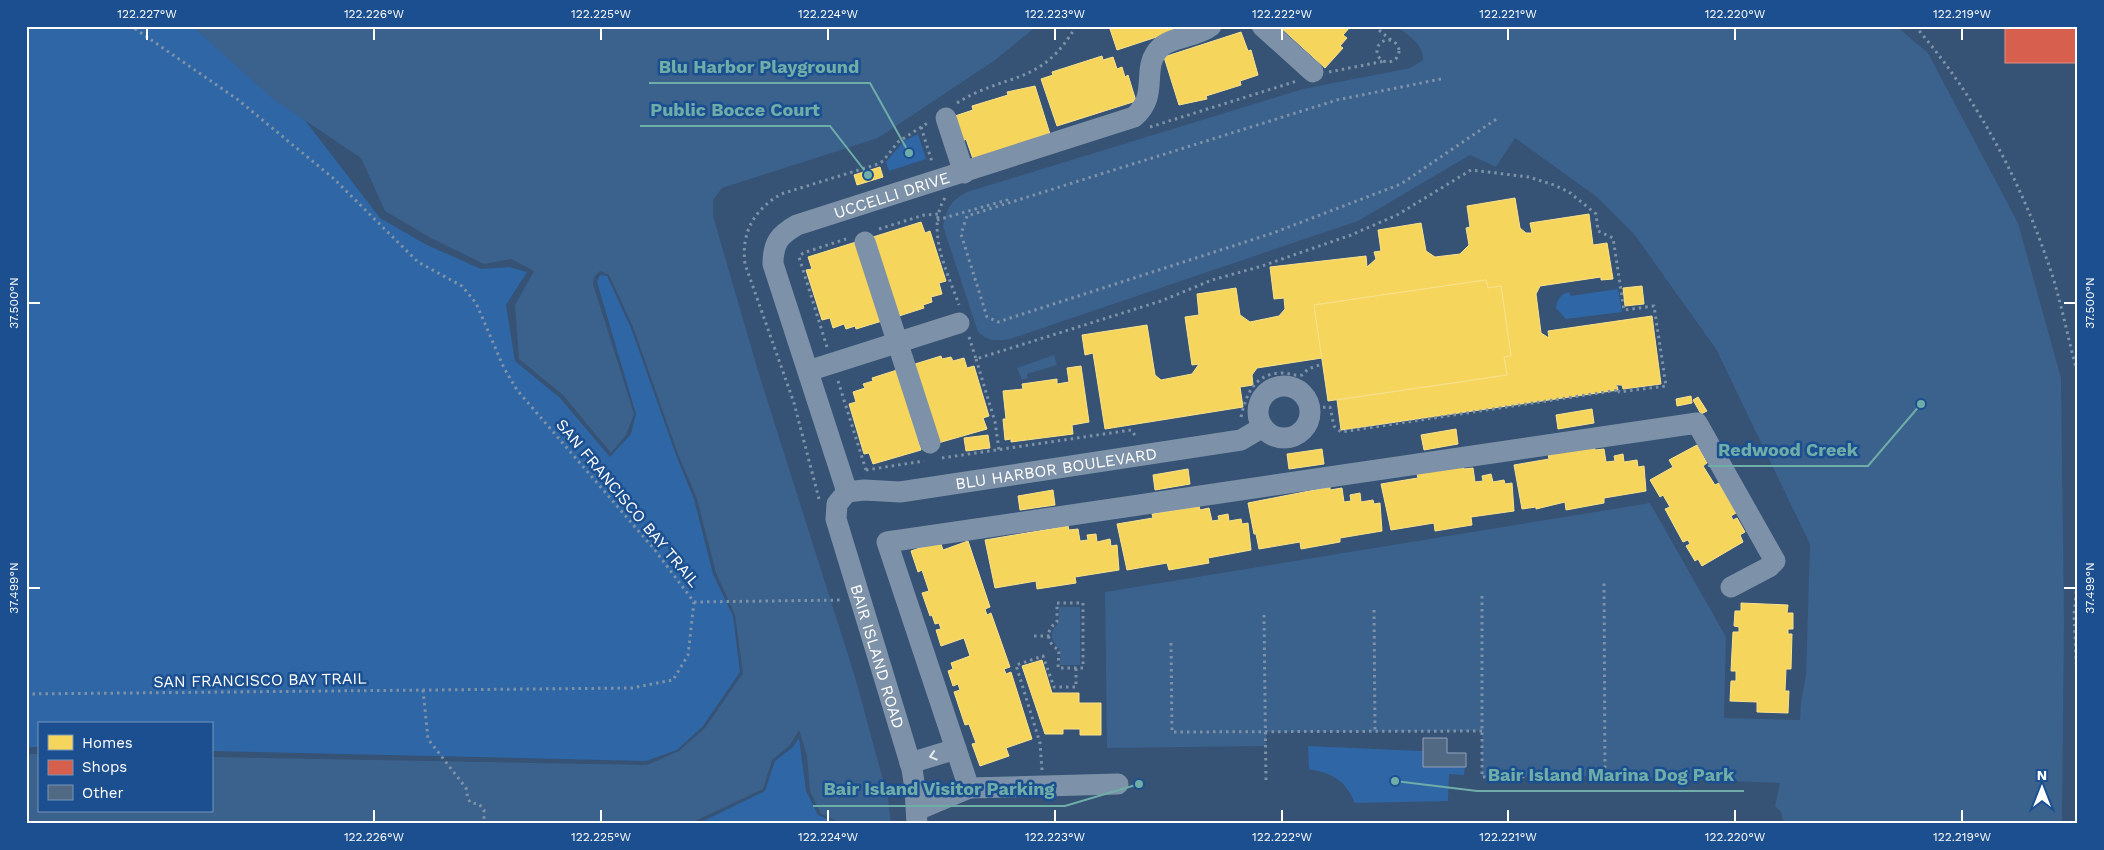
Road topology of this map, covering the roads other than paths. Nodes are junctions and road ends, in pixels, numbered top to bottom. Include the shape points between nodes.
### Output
1 (1211, 26) edge
2 (1262, 26) edge
3 (1314, 75) road end
4 (946, 118) dead end
5 (964, 173) junction
6 (863, 237) road end
7 (962, 322) road end
8 (897, 342) junction
9 (808, 371) junction
10 (1263, 427) junction
11 (930, 454) road end
12 (847, 492) junction
13 (1731, 587) dead end
14 (956, 749) junction
15 (910, 763) junction
16 (1118, 784) dead end
17 (969, 788) junction
18 (917, 817) edge

1 - 5 street, UCCELLI DRIVE via 1203,32 1162,46 1153,56 1148,100 1134,117
2 - 3 street
4 - 5 street
5 - 9 street, UCCELLI DRIVE via 797,226 777,240 773,264
6 - 8 street
7 - 8 street
8 - 9 street
8 - 11 street
9 - 12 street, UCCELLI DRIVE
10 - 10 street via 1258,411 1264,394 1271,389 1280,386 1296,389 1307,400 1310,408 1306,424 1294,435 1278,437
10 - 12 street, BLU HARBOR BOULEVARD via 1241,440 900,492
12 - 15 street, BAIR ISLAND ROAD via 837,504 836,519
13 - 14 street via 1775,561 1698,423 888,542
14 -> 15 street
14 - 17 street
15 - 18 street, BAIR ISLAND ROAD
16 - 17 street
17 - 18 street

